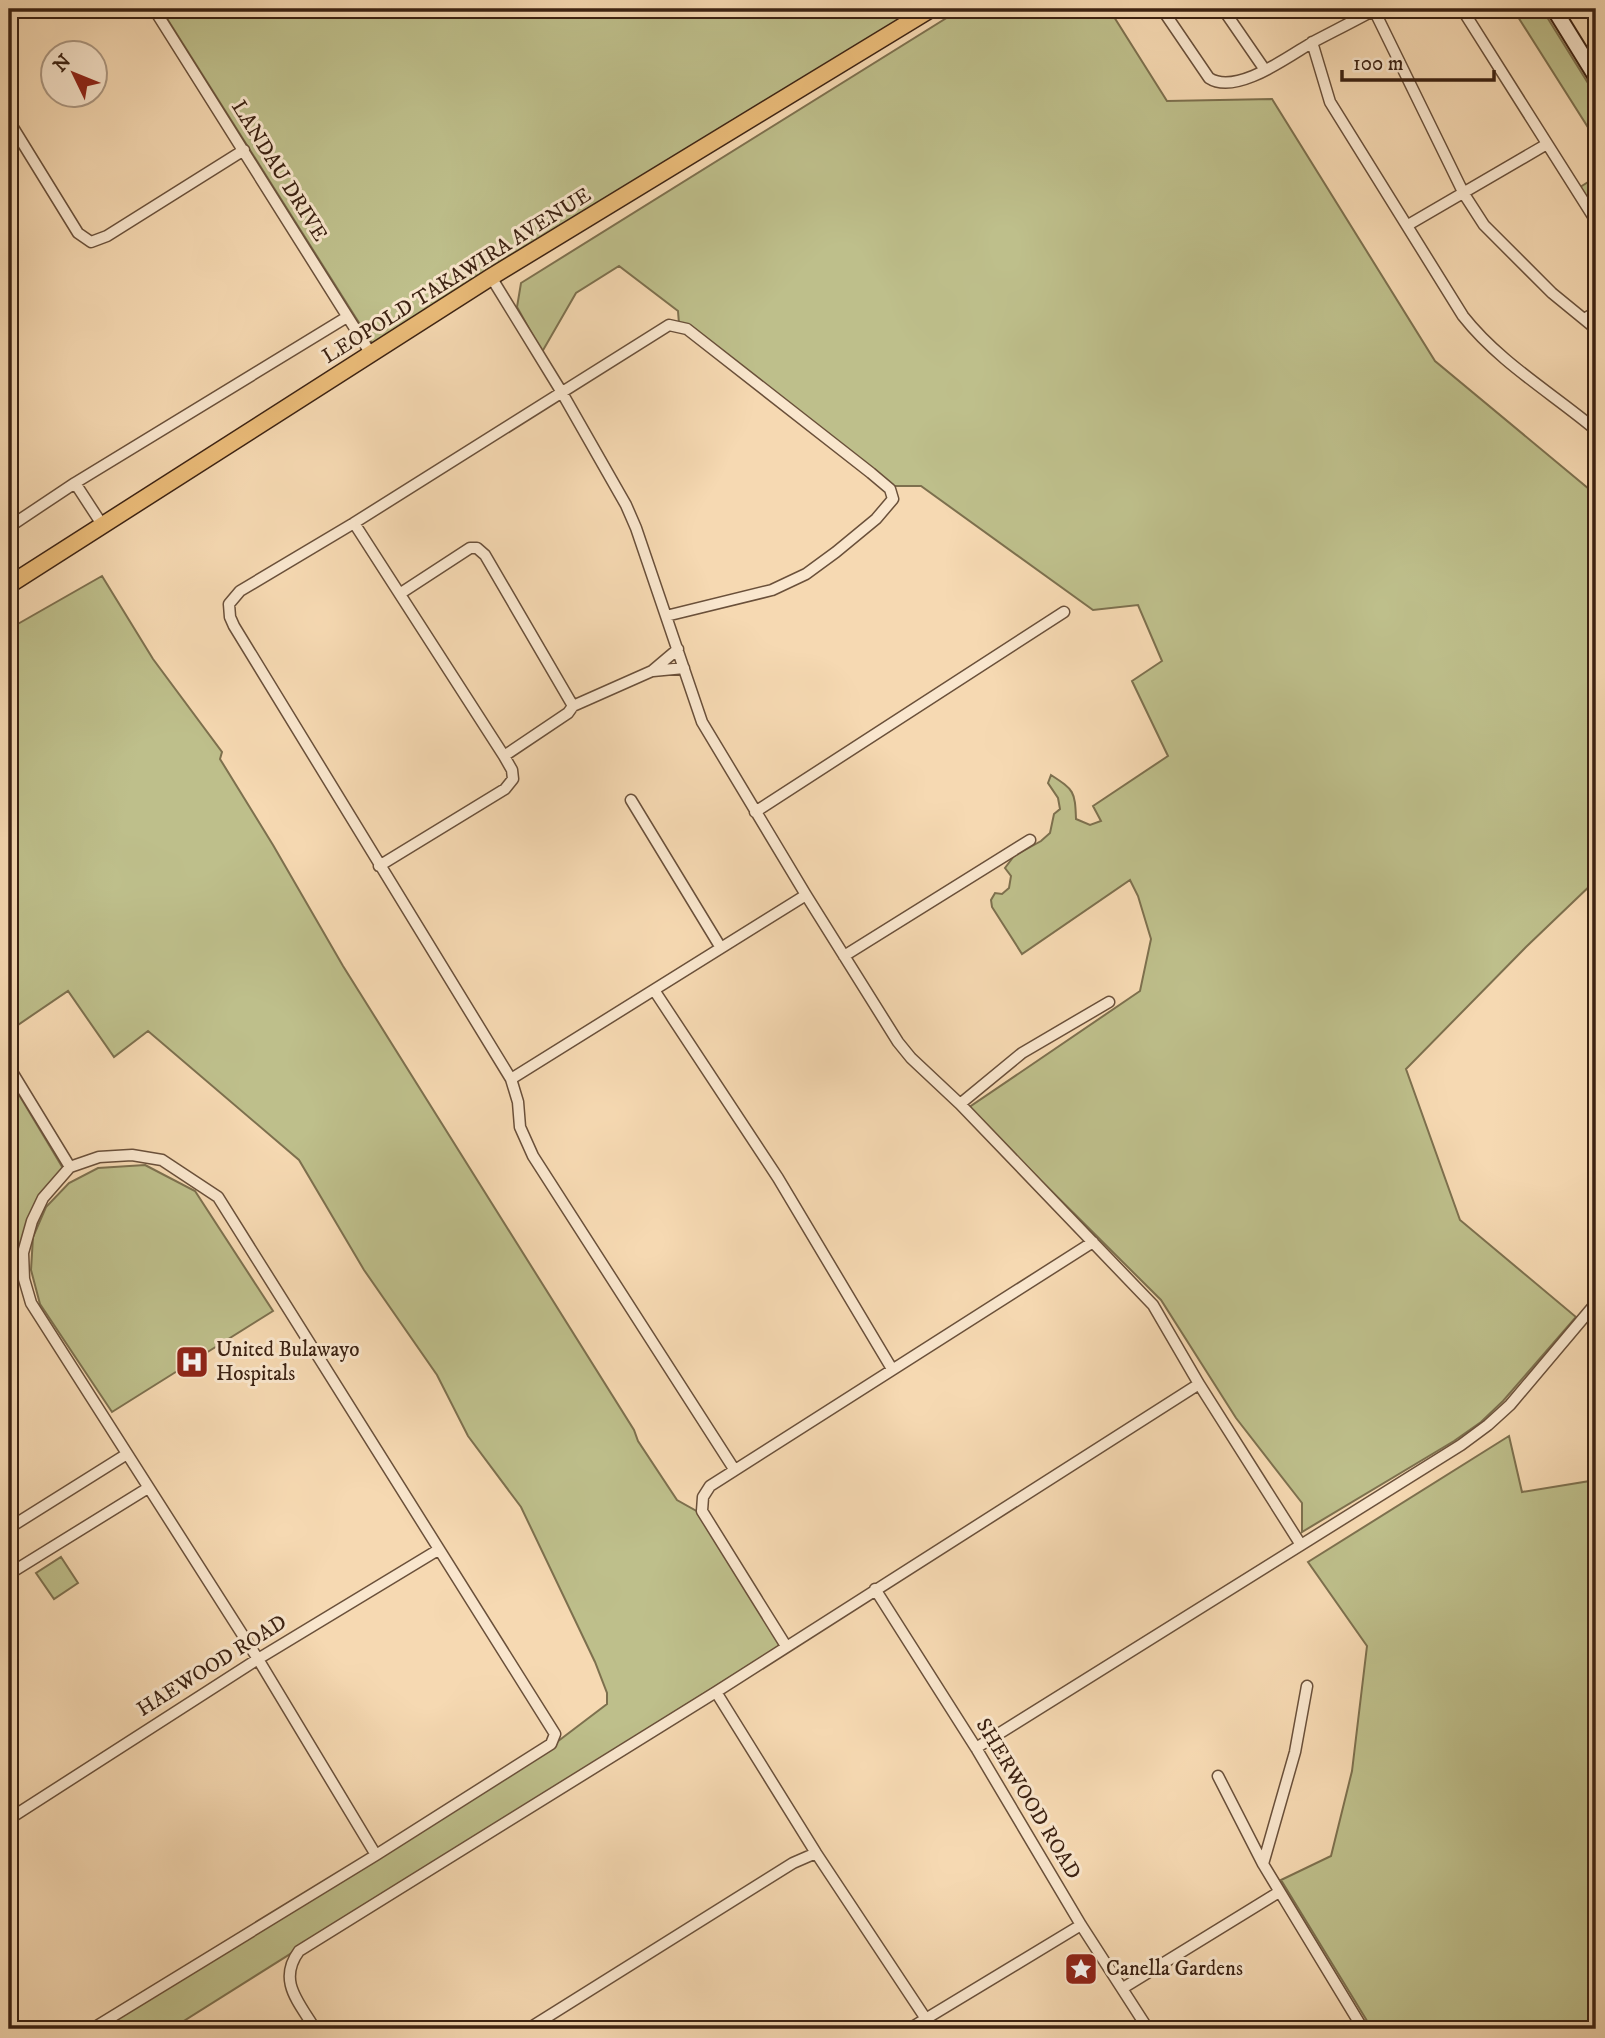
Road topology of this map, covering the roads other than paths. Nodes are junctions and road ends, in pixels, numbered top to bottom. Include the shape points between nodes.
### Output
1 (154, 9) edge
2 (931, 9) edge
3 (1162, 9) edge
4 (1223, 9) edge
5 (1375, 9) edge
6 (1462, 9) edge
7 (1554, 9) edge
8 (1312, 42) junction
9 (1265, 70) junction
10 (1596, 77) edge
11 (9, 121) edge
12 (1547, 144) junction
13 (244, 150) junction
14 (1464, 194) junction
15 (1596, 221) edge
16 (1408, 225) junction
17 (491, 277) junction
18 (1596, 312) edge
19 (347, 317) junction
20 (1584, 319) junction
21 (1596, 329) edge
22 (371, 354) junction
23 (561, 391) junction
24 (1596, 430) edge
25 (75, 483) junction
26 (9, 510) edge
27 (354, 523) junction
28 (13, 525) edge
29 (103, 526) junction
30 (9, 585) edge
31 (401, 593) junction
32 (1064, 612) dead end
33 (666, 616) junction
34 (678, 649) junction
35 (684, 668) junction
36 (652, 671) junction
37 (573, 706) junction
38 (504, 756) junction
39 (631, 800) dead end
40 (755, 812) junction
41 (1030, 839) dead end
42 (379, 866) junction
43 (806, 895) junction
44 (721, 948) junction
45 (844, 956) junction
46 (654, 990) junction
47 (1109, 1002) dead end
48 (9, 1067) edge
49 (511, 1079) junction
50 (960, 1104) junction
51 (70, 1167) junction
52 (1093, 1242) junction
53 (1596, 1303) edge
54 (892, 1369) junction
55 (1199, 1384) junction
56 (127, 1454) junction
57 (734, 1469) junction
58 (148, 1488) junction
59 (9, 1528) edge
60 (1301, 1545) junction
61 (438, 1550) junction
62 (9, 1574) edge
63 (875, 1589) junction
64 (786, 1646) junction
65 (258, 1659) junction
66 (1307, 1686) dead end
67 (716, 1692) junction
68 (976, 1748) junction
69 (1218, 1776) dead end
70 (9, 1819) edge
71 (816, 1853) junction
72 (376, 1855) junction
73 (1262, 1864) junction
74 (1279, 1892) junction
75 (1081, 1925) junction
76 (1122, 1988) junction
77 (926, 2019) junction
78 (92, 2029) edge
79 (315, 2029) edge
80 (528, 2029) edge
81 (909, 2029) edge
82 (1148, 2029) edge
83 (1363, 2029) edge

1 - 13 street, LANDAU DRIVE
2 - 17 highway, LEOPOLD TAKAWIRA AVENUE
3 - 9 street via 1211,80 1233,82
4 - 9 street
5 - 8 street
5 - 14 street
6 - 12 street
7 - 10 main road
8 - 9 street
8 - 16 street via 1330,102
11 - 13 street via 78,233 91,242
12 - 14 street
12 - 15 street
13 - 19 street, LANDAU DRIVE
14 - 16 street
14 - 20 street via 1484,225
16 - 24 street via 1476,332
17 - 22 highway, LEOPOLD TAKAWIRA AVENUE
17 - 23 street
18 - 20 street
19 - 22 street, LANDAU DRIVE
19 - 25 street
20 - 21 street
22 - 29 highway, LEOPOLD TAKAWIRA AVENUE
23 - 27 street
23 - 33 street via 626,505
23 - 33 street via 669,325 680,326 892,494 892,502 876,519 806,574 772,590
25 - 28 street
25 - 29 street
26 - 28 street
27 - 31 street
27 - 42 street via 240,591 229,604 230,617
29 - 30 highway, LEOPOLD TAKAWIRA AVENUE
31 - 37 street via 470,548 477,548
31 - 38 street
32 - 40 street
33 - 34 street
34 - 35 street
34 - 36 street
35 - 36 street
35 - 40 street via 702,722
36 - 37 street
37 - 38 street
38 - 42 street via 513,779 505,789
39 - 44 street
40 - 43 street
41 - 45 street
42 - 49 street
43 - 44 street
43 - 45 street
44 - 46 street
45 - 50 street via 903,1049
46 - 49 street
46 - 54 street via 778,1178
47 - 50 street via 1022,1053
48 - 51 street
49 - 57 street via 520,1127 533,1156
50 - 52 street
51 - 56 street via 43,1198 32,1221 23,1253 24,1279 31,1303
51 - 61 street via 99,1157 132,1155 162,1160 218,1197
52 - 54 street
52 - 55 street via 1153,1305
53 - 60 street via 1488,1425
54 - 57 street
55 - 60 street
55 - 63 street
56 - 58 street
56 - 59 street
57 - 64 street via 710,1486 702,1511
58 - 62 street
58 - 65 street
60 - 68 street
61 - 65 street, HAEWOOD ROAD
61 - 72 street via 552,1728 554,1739
63 - 64 street
63 - 68 street, SHERWOOD ROAD
64 - 67 street
65 - 70 street, HAEWOOD ROAD
65 - 72 street
66 - 73 street via 1295,1752
67 - 71 street
67 - 79 street via 299,1951 291,1963 289,1985
68 - 75 street, SHERWOOD ROAD
69 - 73 street
71 - 77 street
71 - 80 street
72 - 78 street
73 - 74 street
74 - 76 street
74 - 83 street
75 - 76 street, SHERWOOD ROAD
75 - 77 street
76 - 82 street, SHERWOOD ROAD
77 - 81 street

